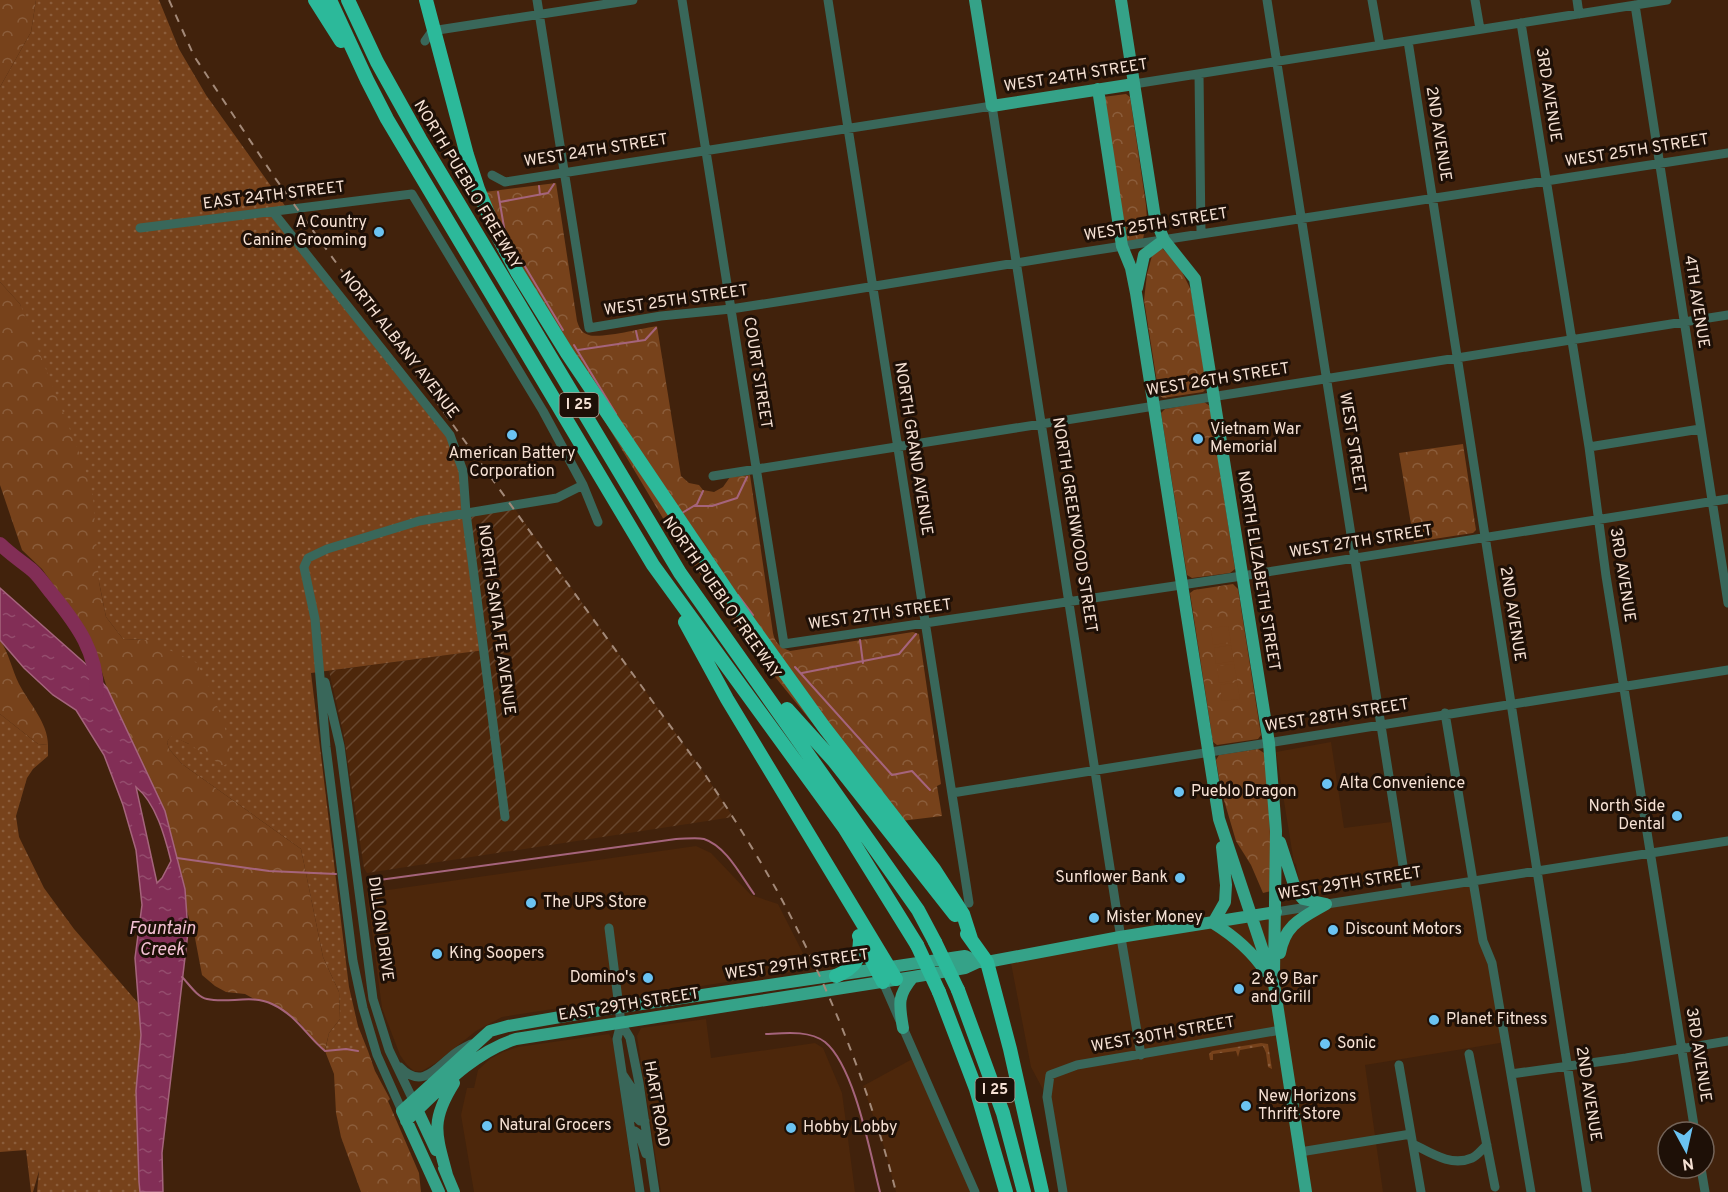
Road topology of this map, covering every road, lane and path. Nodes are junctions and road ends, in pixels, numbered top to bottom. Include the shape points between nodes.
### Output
1 (315, 0) edge
2 (330, 0) edge
3 (348, 0) edge
4 (426, 0) edge
5 (537, 0) edge
6 (633, 0) edge
7 (682, 0) edge
8 (828, 0) edge
9 (975, 0) edge
10 (1121, 0) edge
11 (1267, 0) edge
12 (1372, 0) edge
13 (1474, 0) edge
14 (1576, 0) edge
15 (1667, 0) edge
16 (1635, 5) junction
17 (539, 14) junction
18 (1579, 14) junction
19 (1521, 23) junction
20 (1480, 30) junction
21 (431, 36) junction
22 (1408, 41) junction
23 (1380, 45) junction
24 (1276, 62) junction
25 (1199, 74) junction
26 (367, 80) junction
27 (1134, 84) junction
28 (1098, 89) junction
29 (992, 106) junction
30 (848, 129) junction
31 (706, 151) junction
32 (1728, 153) edge
33 (1659, 163) junction
34 (565, 173) junction
35 (492, 175) dead end
36 (1545, 180) junction
37 (1432, 198) junction
38 (273, 212) junction
39 (1302, 218) junction
40 (140, 228) dead end
41 (1201, 234) junction
42 (1164, 240) junction
43 (1122, 246) junction
44 (1016, 264) junction
45 (873, 286) junction
46 (1136, 292) junction
47 (731, 309) junction
48 (1728, 315) edge
49 (1685, 322) junction
50 (1571, 340) junction
51 (1457, 357) junction
52 (1327, 378) junction
53 (1214, 395) junction
54 (1154, 405) junction
55 (1041, 423) junction
56 (1700, 429) junction
57 (897, 446) junction
58 (1588, 447) junction
59 (756, 468) junction
60 (713, 476) dead end
61 (583, 485) junction
62 (1728, 499) edge
63 (1713, 501) junction
64 (466, 513) junction
65 (1599, 519) junction
66 (598, 522) dead end
67 (1485, 538) junction
68 (1356, 558) junction
69 (653, 565) junction
70 (1242, 576) junction
71 (1182, 585) junction
72 (1069, 602) junction
73 (1728, 603) edge
74 (925, 624) junction
75 (784, 644) joint
76 (319, 657) junction
77 (747, 665) junction
78 (1728, 670) edge
79 (1625, 686) junction
80 (1510, 704) junction
81 (1445, 713) junction
82 (1382, 724) junction
83 (1269, 743) junction
84 (1208, 752) junction
85 (1095, 770) junction
86 (952, 793) junction
87 (505, 817) dead end
88 (1220, 825) junction
89 (1276, 831) junction
90 (1728, 841) edge
91 (1651, 852) junction
92 (1538, 871) junction
93 (1473, 881) junction
94 (842, 889) junction
95 (1407, 891) junction
96 (969, 903) dead end
97 (1326, 904) junction
98 (1276, 912) junction
99 (1252, 916) junction
100 (1213, 923) junction
101 (609, 928) dead end
102 (1120, 937) junction
103 (860, 938) junction
104 (971, 939) junction
105 (982, 962) junction
106 (886, 975) junction
107 (836, 976) junction
108 (913, 977) junction
109 (1274, 984) junction
110 (620, 1008) junction
111 (621, 1023) junction
112 (903, 1028) junction
113 (1281, 1030) junction
114 (481, 1038) junction
115 (1728, 1041) edge
116 (1682, 1049) junction
117 (1469, 1054) dead end
118 (1142, 1055) junction
119 (396, 1063) junction
120 (1399, 1065) dead end
121 (1568, 1067) junction
122 (463, 1070) junction
123 (622, 1073) junction
124 (1511, 1074) junction
125 (416, 1105) junction
126 (404, 1116) junction
127 (1693, 1120) edge
128 (645, 1121) junction
129 (631, 1132) junction
130 (1412, 1139) junction
131 (1487, 1145) junction
132 (1300, 1152) junction
133 (651, 1161) junction
134 (447, 1175) junction
135 (1495, 1186) dead end
136 (439, 1192) edge
137 (454, 1192) edge
138 (640, 1192) edge
139 (655, 1192) edge
140 (975, 1192) edge
141 (1006, 1192) edge
142 (1024, 1192) edge
143 (1042, 1192) edge
144 (1063, 1192) edge
145 (1306, 1192) edge
146 (1421, 1192) edge
147 (1531, 1192) edge
148 (1587, 1192) edge

1 - 26 highway
2 - 26 highway, I 25
3 - 77 highway, NORTH PUEBLO FREEWAY / I 25 via 393,92 639,506 680,573
4 - 21 highway
5 - 17 street
6 - 17 street
7 - 31 street, COURT STREET
8 - 30 street, NORTH GRAND AVENUE
9 - 29 main road, NORTH GREENWOOD STREET
10 - 27 main road, NORTH ELIZABETH STREET
11 - 24 street, WEST STREET
12 - 23 street
13 - 20 street
14 - 18 street
15 - 16 street, WEST 24TH STREET
16 - 18 street, WEST 24TH STREET
16 - 33 street, 4TH AVENUE
17 - 21 street
17 - 34 street
18 - 19 street, WEST 24TH STREET
19 - 20 street, WEST 24TH STREET
19 - 36 street, 3RD AVENUE
20 - 22 street, WEST 24TH STREET
21 - 104 highway via 478,189 517,272 740,610 934,869 963,914
22 - 23 street, WEST 24TH STREET
22 - 37 street, 2ND AVENUE
23 - 24 street, WEST 24TH STREET
24 - 25 street, WEST 24TH STREET
24 - 39 street, WEST STREET
25 - 27 street, WEST 24TH STREET
25 - 41 street
26 - 69 highway, I 25
27 - 28 main road, WEST 24TH STREET
27 - 42 main road, NORTH ELIZABETH STREET via 1155,218
28 - 29 main road, WEST 24TH STREET
28 - 43 main road, NORTH ELIZABETH STREET
29 - 30 street, WEST 24TH STREET
29 - 44 street, NORTH GREENWOOD STREET
30 - 31 street, WEST 24TH STREET
30 - 45 street, NORTH GRAND AVENUE
31 - 34 street, WEST 24TH STREET
31 - 47 street, COURT STREET
32 - 33 street, WEST 25TH STREET
33 - 36 street, WEST 25TH STREET
33 - 49 street, 4TH AVENUE
34 - 35 street, WEST 24TH STREET via 505,182
34 - 47 street, WEST 25TH STREET via 589,328
36 - 37 street, WEST 25TH STREET
36 - 50 street, 3RD AVENUE
37 - 39 street, WEST 25TH STREET
37 - 51 street, 2ND AVENUE
38 - 40 street, EAST 24TH STREET
38 - 61 street, EAST 24TH STREET via 412,194 543,411
38 - 64 street, NORTH ALBANY AVENUE via 450,435 463,471
39 - 41 street, WEST 25TH STREET
39 - 52 street, WEST STREET
41 - 42 street, WEST 25TH STREET
42 - 43 street, WEST 25TH STREET
42 - 46 main road via 1144,255
42 - 53 main road, NORTH ELIZABETH STREET via 1195,279
43 - 44 street, WEST 25TH STREET
43 - 46 main road, NORTH ELIZABETH STREET
44 - 45 street, WEST 25TH STREET
44 - 55 street, NORTH GREENWOOD STREET
45 - 47 street, WEST 25TH STREET
45 - 57 street, NORTH GRAND AVENUE
46 - 54 main road, NORTH ELIZABETH STREET
47 - 59 street, COURT STREET
48 - 49 street, WEST 26TH STREET
49 - 50 street, WEST 26TH STREET
49 - 56 street, 4TH AVENUE
50 - 51 street, WEST 26TH STREET
50 - 58 street, 3RD AVENUE
51 - 52 street, WEST 26TH STREET
51 - 67 street, 2ND AVENUE
52 - 53 street, WEST 26TH STREET
52 - 68 street, WEST STREET
53 - 54 street, WEST 26TH STREET
53 - 70 main road, NORTH ELIZABETH STREET
54 - 55 street, WEST 26TH STREET
54 - 71 main road, NORTH ELIZABETH STREET
55 - 57 street, WEST 26TH STREET
55 - 72 street, NORTH GREENWOOD STREET
56 - 58 street
56 - 63 street, 4TH AVENUE
57 - 59 street, WEST 26TH STREET
57 - 74 street, NORTH GRAND AVENUE
58 - 65 street, 3RD AVENUE
59 - 60 street, WEST 26TH STREET
59 - 75 street, COURT STREET
61 - 64 street, NORTH SANTA FE AVENUE via 557,498
61 - 66 street
62 - 63 street, WEST 27TH STREET
63 - 65 street, WEST 27TH STREET
63 - 73 street, 4TH AVENUE
64 - 76 street, DILLON DRIVE via 419,520 308,558 304,567
64 - 87 street, NORTH SANTA FE AVENUE
65 - 67 street, WEST 27TH STREET
65 - 79 street, 3RD AVENUE
67 - 68 street, WEST 27TH STREET
67 - 80 street, 2ND AVENUE
68 - 70 street, WEST 27TH STREET
68 - 82 street, WEST STREET
69 - 94 highway
69 - 141 highway, I 25, bridge via 845,830 916,945 939,992 976,1089
70 - 71 street, WEST 27TH STREET
70 - 83 main road, NORTH ELIZABETH STREET
71 - 72 street, WEST 27TH STREET
71 - 84 main road, NORTH ELIZABETH STREET
72 - 74 street, WEST 27TH STREET
72 - 85 street, NORTH GREENWOOD STREET
74 - 75 street, WEST 27TH STREET
74 - 86 street, NORTH GRAND AVENUE
76 - 119 street, DILLON DRIVE via 340,746 373,999
76 - 126 street, DILLON DRIVE via 326,747 353,961 377,1055
77 - 104 highway via 833,760
77 - 142 highway, NORTH PUEBLO FREEWAY / I 25, bridge via 918,910 935,942 958,990 1003,1113
78 - 79 street, WEST 28TH STREET
79 - 80 street, WEST 28TH STREET
79 - 91 street, 3RD AVENUE
80 - 81 street, WEST 28TH STREET
80 - 92 street, 2ND AVENUE
81 - 82 street, WEST 28TH STREET
81 - 93 street
82 - 83 street, WEST 28TH STREET
82 - 95 street, WEST STREET
83 - 84 street, WEST 28TH STREET
83 - 89 main road, NORTH ELIZABETH STREET
84 - 85 street, WEST 28TH STREET
84 - 88 main road, NORTH ELIZABETH STREET
85 - 86 street, WEST 28TH STREET
85 - 102 street, NORTH GREENWOOD STREET
86 - 96 street, NORTH GRAND AVENUE
88 - 99 main road, NORTH ELIZABETH STREET
88 - 100 main road via 1226,894
89 - 97 main road via 1296,891 1303,899
89 - 98 main road, NORTH ELIZABETH STREET
90 - 91 street, WEST 29TH STREET
91 - 92 street, WEST 29TH STREET
91 - 116 street, 3RD AVENUE
92 - 93 street, WEST 29TH STREET
92 - 121 street, 2ND AVENUE
93 - 95 street, WEST 29TH STREET
93 - 124 street
94 - 103 highway
94 - 106 highway
95 - 97 street, WEST 29TH STREET
97 - 98 street, WEST 29TH STREET
97 - 109 main road via 1296,921 1286,933
98 - 99 main road, WEST 29TH STREET
98 - 109 main road, NORTH ELIZABETH STREET
99 - 100 main road, WEST 29TH STREET
99 - 109 main road, NORTH ELIZABETH STREET
100 - 102 main road, WEST 29TH STREET
100 - 109 main road via 1257,958
101 - 110 street, HART ROAD
102 - 105 main road, WEST 29TH STREET
102 - 118 street, NORTH GREENWOOD STREET
103 - 106 highway
103 - 107 highway via 854,965
104 - 105 highway
105 - 106 main road, WEST 29TH STREET via 965,956
105 - 108 main road, WEST 29TH STREET
105 - 143 highway via 1010,1049
106 - 107 main road, WEST 29TH STREET
106 - 108 main road, WEST 29TH STREET
106 - 111 main road, EAST 29TH STREET
106 - 112 street
107 - 110 main road, WEST 29TH STREET
108 - 112 main road via 902,990 899,1005
109 - 113 main road, NORTH ELIZABETH STREET
110 - 111 street, HART ROAD
110 - 114 main road, EAST 29TH STREET via 508,1026
111 - 122 main road, EAST 29TH STREET via 516,1039 500,1044
111 - 123 street, HART ROAD via 617,1039
111 - 128 street, HART ROAD via 630,1038
112 - 140 street
113 - 118 street, WEST 30TH STREET
113 - 132 main road, NORTH ELIZABETH STREET
114 - 119 street via 422,1077 407,1074
114 - 125 main road, EAST 29TH STREET
115 - 116 street
116 - 121 street
116 - 127 street, 3RD AVENUE
117 - 131 street
118 - 144 street, WEST 30TH STREET via 1077,1065 1050,1075 1047,1097
119 - 125 street, DILLON DRIVE
120 - 130 street
121 - 124 street
121 - 148 street, 2ND AVENUE
122 - 125 main road, EAST 29TH STREET
122 - 134 main road via 442,1103 438,1120 437,1139
123 - 128 street via 631,1087 636,1117
123 - 129 street, HART ROAD
124 - 147 street
125 - 126 main road, EAST 29TH STREET
125 - 134 main road, DILLON DRIVE
126 - 136 main road, DILLON DRIVE
128 - 133 street, HART ROAD
129 - 133 street via 639,1134
129 - 138 street, HART ROAD
130 - 131 street via 1443,1159 1456,1161 1473,1158
130 - 132 street
130 - 146 street
131 - 135 street
132 - 145 main road, NORTH ELIZABETH STREET
133 - 139 street, HART ROAD
134 - 137 main road, DILLON DRIVE

